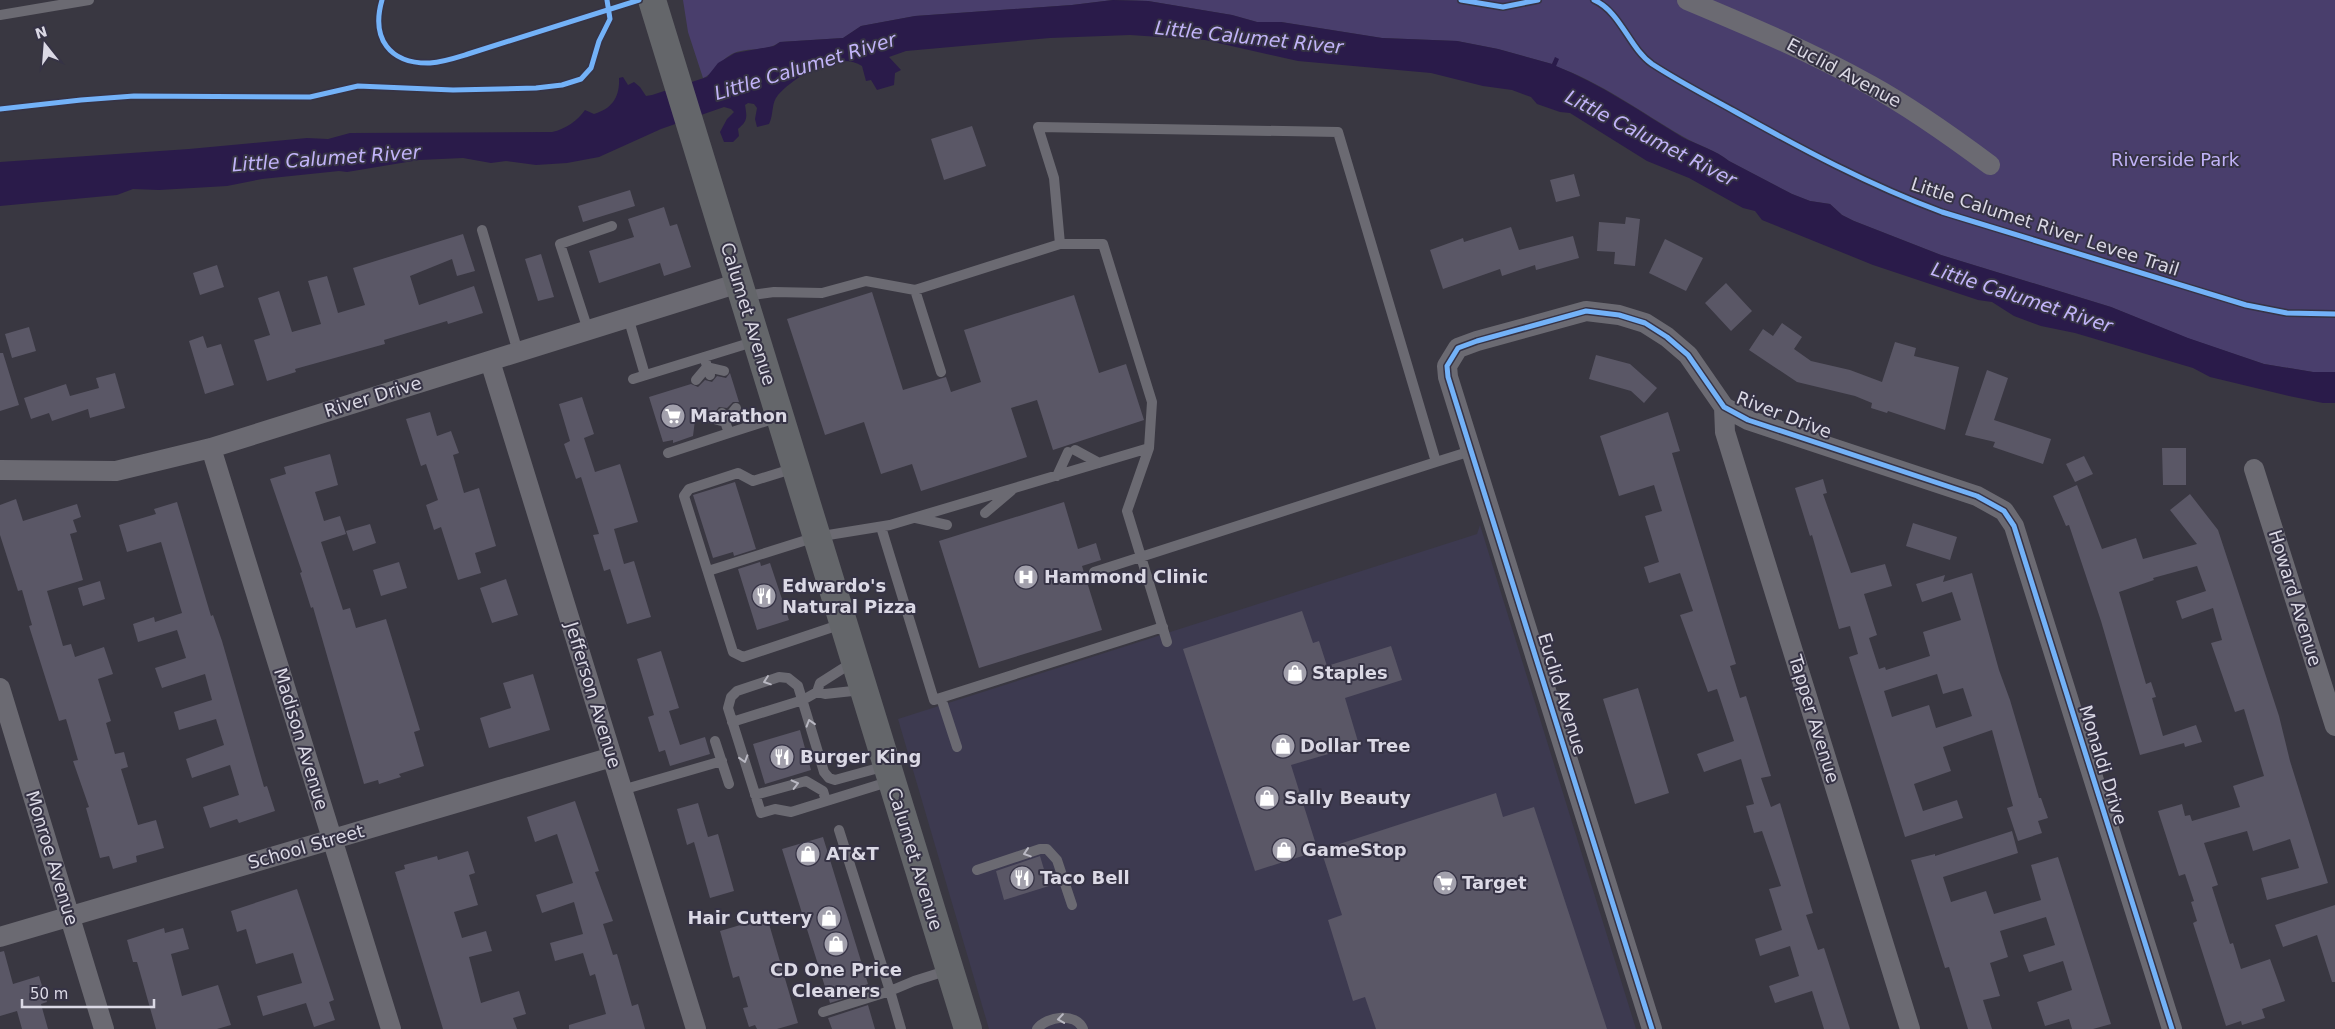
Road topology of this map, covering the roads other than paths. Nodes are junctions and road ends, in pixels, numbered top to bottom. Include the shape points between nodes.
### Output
1 (89, 0) edge
2 (652, 0) edge
3 (1687, 0) edge
4 (0, 14) edge
5 (1990, 165) dead end
6 (612, 226) dead end
7 (482, 230) dead end
8 (1060, 244) junction
9 (741, 290) junction
10 (915, 290) junction
11 (628, 317) junction
12 (588, 330) junction
13 (756, 341) junction
14 (518, 352) junction
15 (490, 361) junction
16 (707, 366) junction
17 (1447, 366) joint
18 (724, 371) dead end
19 (941, 372) dead end
20 (645, 375) junction
21 (633, 379) dead end
22 (696, 380) dead end
23 (1724, 407) junction
24 (736, 408) dead end
25 (707, 417) dead end
26 (780, 417) junction
27 (724, 418) junction
28 (729, 433) junction
29 (211, 448) junction
30 (1149, 448) junction
31 (1471, 451) junction
32 (668, 453) dead end
33 (1436, 462) junction
34 (1099, 463) junction
35 (795, 468) junction
36 (2254, 469) dead end
37 (0, 470) edge
38 (1056, 476) junction
39 (1013, 489) junction
40 (2004, 511) joint
41 (986, 514) dead end
42 (915, 518) junction
43 (947, 525) dead end
44 (881, 527) junction
45 (816, 537) junction
46 (1141, 556) junction
47 (708, 571) junction
48 (1094, 572) dead end
49 (843, 624) junction
50 (1163, 627) junction
51 (1168, 642) dead end
52 (855, 661) junction
53 (0, 688) edge
54 (864, 690) junction
55 (817, 692) junction
56 (941, 698) junction
57 (803, 700) junction
58 (732, 722) junction
59 (2335, 726) edge
60 (715, 741) dead end
61 (957, 747) dead end
62 (612, 757) junction
63 (722, 761) junction
64 (889, 773) junction
65 (729, 784) dead end
66 (622, 790) junction
67 (755, 795) junction
68 (826, 801) junction
69 (839, 830) dead end
70 (332, 840) junction
71 (977, 870) dead end
72 (1072, 905) dead end
73 (70, 917) junction
74 (0, 937) edge
75 (949, 970) junction
76 (890, 991) junction
77 (823, 1012) dead end
78 (104, 1029) edge
79 (390, 1029) edge
80 (696, 1029) edge
81 (902, 1029) edge
82 (968, 1029) edge
83 (1037, 1029) edge
84 (1083, 1029) edge
85 (1652, 1029) edge
86 (1910, 1029) edge
87 (2172, 1029) edge

1 - 4 lane
2 - 9 main road, Calumet Avenue
3 - 5 street, Euclid Avenue via 1778,38 1870,85 1936,125
6 - 12 lane via 560,244
7 - 14 lane
8 - 10 lane
8 - 30 lane via 1102,244 1152,402
8 - 33 lane via 1054,178 1038,126 1338,132
9 - 10 lane via 822,293 866,281
9 - 11 street, River Drive
9 - 13 main road, Calumet Avenue
10 - 19 lane
11 - 12 street, River Drive
11 - 20 lane
12 - 14 street, River Drive
13 - 16 lane
13 - 26 main road, Calumet Avenue
14 - 15 street, River Drive
15 - 29 street, River Drive
15 - 62 street, Jefferson Avenue
16 - 18 lane
16 - 20 lane
16 - 22 lane
17 - 23 street, River Drive via 1458,348 1477,341 1586,311 1619,315 1645,323 1667,337 1688,356
17 - 31 street, Euclid Avenue
20 - 21 lane
23 - 40 street, River Drive via 1767,427 1978,496
23 - 86 street, Tapper Avenue via 1725,432
24 - 27 lane
25 - 27 lane
26 - 28 lane
26 - 35 main road, Calumet Avenue
27 - 28 lane
28 - 32 lane
29 - 37 street, River Drive via 116,471
29 - 70 street, Madison Avenue
30 - 34 lane
30 - 46 lane via 1127,511
31 - 33 lane
31 - 85 street, Euclid Avenue
33 - 46 lane
34 - 38 lane
34 - 38 lane via 1071,451
35 - 45 main road, Calumet Avenue
35 - 47 lane via 753,481 738,474 689,489 684,496
36 - 59 street, Howard Avenue
38 - 39 lane
39 - 41 lane
39 - 42 lane
40 - 87 street, Monaldi Drive via 2014,526
42 - 43 lane
42 - 44 lane
44 - 45 lane
44 - 56 lane via 934,700
45 - 47 lane
45 - 49 main road, Calumet Avenue
46 - 48 lane
46 - 50 lane
47 - 49 lane via 734,652 743,657
49 - 52 main road, Calumet Avenue
50 - 51 lane
50 - 56 lane
52 - 54 main road, Calumet Avenue
52 - 55 lane via 820,683
53 - 73 street, Monroe Avenue
54 - 55 lane
54 - 64 main road, Calumet Avenue
55 - 57 lane
56 - 61 lane
57 - 58 lane
57 -> 58 lane via 798,686 788,678 779,677 737,691 728,708
64 -> 57 lane via 829,778 824,772
58 -> 67 lane
60 - 63 lane
62 - 66 street, Jefferson Avenue
62 - 70 street, School Street
63 - 65 lane
63 - 66 lane
64 - 68 lane
64 - 75 main road, Calumet Avenue
66 - 80 street, Jefferson Avenue
67 -> 68 lane via 806,781 823,791
67 - 68 lane via 760,813 775,810 791,812
69 - 76 lane
70 - 73 street, School Street
70 - 79 street, Madison Avenue
72 -> 71 lane via 1057,860 1047,849
73 - 74 street, School Street
73 - 78 street, Monroe Avenue
75 - 76 lane
75 - 82 main road, Calumet Avenue
76 - 77 lane
76 - 81 lane
84 -> 83 lane via 1080,1022 1072,1018 1049,1021

